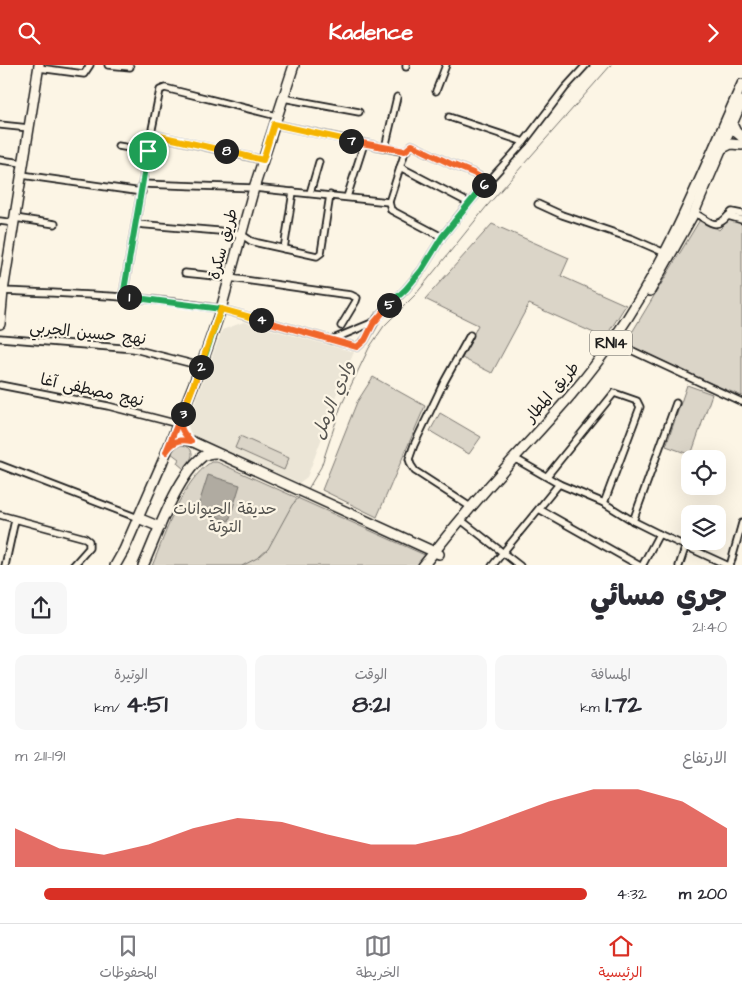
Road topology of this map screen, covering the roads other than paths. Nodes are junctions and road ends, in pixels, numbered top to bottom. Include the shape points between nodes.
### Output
1 (90, 65) edge
2 (108, 65) edge
3 (292, 65) edge
4 (446, 65) edge
5 (586, 65) edge
6 (38, 66) edge
7 (130, 67) dead end
8 (742, 84) edge
9 (436, 91) dead end
10 (396, 97) dead end
11 (283, 98) junction
12 (742, 101) edge
13 (359, 112) dead end
14 (449, 117) dead end
15 (276, 120) junction
16 (0, 125) edge
17 (29, 128) junction
18 (726, 131) junction
19 (151, 134) junction
20 (742, 138) edge
21 (524, 142) junction
22 (364, 143) junction
23 (742, 145) edge
24 (118, 146) dead end
25 (385, 148) junction
26 (721, 149) junction
27 (148, 151) junction
28 (405, 151) junction
29 (0, 160) edge
30 (263, 160) junction
31 (319, 162) dead end
32 (23, 163) junction
33 (400, 167) junction
34 (22, 175) junction
35 (487, 181) junction
36 (142, 184) junction
37 (254, 188) junction
38 (142, 192) junction
39 (293, 192) junction
40 (310, 193) junction
41 (330, 195) junction
42 (347, 197) junction
43 (389, 202) junction
44 (469, 203) junction
45 (538, 204) dead end
46 (690, 214) junction
47 (742, 214) edge
48 (728, 216) junction
49 (742, 220) edge
50 (0, 221) edge
51 (14, 221) junction
52 (55, 224) dead end
53 (136, 224) junction
54 (241, 234) junction
55 (442, 237) junction
56 (284, 249) junction
57 (665, 253) junction
58 (185, 273) dead end
59 (230, 277) junction
60 (3, 291) junction
61 (123, 296) junction
62 (221, 309) junction
63 (374, 323) junction
64 (0, 324) edge
65 (341, 326) dead end
66 (470, 335) dead end
67 (0, 338) edge
68 (331, 340) junction
69 (618, 344) junction
70 (201, 366) junction
71 (0, 385) edge
72 (742, 402) edge
73 (676, 403) dead end
74 (182, 415) junction
75 (175, 431) junction
76 (186, 439) junction
77 (166, 452) junction
78 (216, 453) junction
79 (517, 459) junction
80 (194, 464) junction
81 (0, 465) edge
82 (547, 476) junction
83 (559, 484) junction
84 (604, 503) junction
85 (472, 507) junction
86 (539, 509) junction
87 (0, 515) edge
88 (138, 518) junction
89 (15, 520) junction
90 (463, 521) junction
91 (633, 521) junction
92 (742, 523) edge
93 (160, 527) junction
94 (659, 534) junction
95 (681, 543) edge
96 (684, 550) edge
97 (697, 550) edge
98 (503, 552) junction
99 (437, 553) junction
100 (5, 565) edge
101 (73, 565) edge
102 (115, 565) edge
103 (143, 565) edge
104 (423, 565) edge
105 (430, 565) edge
106 (492, 565) edge
107 (520, 565) edge
108 (641, 565) edge
109 (679, 565) edge
110 (730, 565) edge

1 - 6 street via 84,74
2 - 7 street
3 - 11 main road, طريق سكرة
4 - 9 street
5 - 21 street
6 - 17 main road
8 - 18 main road, طريق المطار / RN14
10 - 25 street
11 - 13 street
11 - 15 main road, طريق سكرة
12 - 18 main road, طريق المطار / RN14
14 - 21 street
15 - 19 street via 165,88 160,91
15 - 22 street
15 - 30 main road, طريق سكرة
16 - 17 street
17 - 32 main road
18 - 20 main road
18 - 23 main road
18 - 26 main road, طريق المطار / RN14
18 - 46 main road, طريق المطار / RN14
19 - 27 street
19 - 30 street
21 - 35 street
22 - 25 street
22 - 42 street
23 - 26 main road via 727,145
24 - 27 street
25 - 28 street
26 - 46 main road, طريق المطار / RN14
27 - 36 street
28 - 33 street
28 - 35 street via 412,145
29 - 32 street
30 - 37 main road, طريق سكرة
31 - 40 street
32 - 34 main road
33 - 43 street
33 - 44 street
34 - 38 street
34 - 51 main road
35 - 44 street
36 - 37 street
36 - 38 street
37 - 39 street
37 - 54 main road, طريق سكرة
38 - 53 street
39 - 40 street
39 - 56 street
40 - 41 street
41 - 42 street
41 - 56 street via 319,255
42 - 43 street
43 - 55 street via 391,211
44 - 55 street
45 - 57 street
46 - 48 street via 714,224 721,223
46 - 57 main road, طريق المطار / RN14
46 - 69 main road, طريق المطار / RN14 via 668,261
47 - 48 street via 732,212
48 - 49 street
50 - 51 street
51 - 52 street
51 - 60 main road
53 - 54 street
53 - 61 street
54 - 56 street via 251,241
54 - 59 main road, طريق سكرة
55 - 63 street via 421,271
57 - 79 main road, طريق المطار / RN14 via 613,342
58 - 59 street
59 - 62 main road, طريق سكرة
59 - 65 street via 351,295 356,301
60 - 61 street
60 - 64 main road
61 - 62 street
62 - 68 street
62 - 70 main road, طريق سكرة
63 - 68 street
63 - 68 street via 357,347
66 - 85 street via 444,382 409,459 412,468 423,477
67 - 70 street, نهج حسين الجربي via 134,349
69 - 72 street
69 - 79 main road, طريق المطار / RN14 via 585,386
70 - 74 main road, طريق سكرة
71 - 75 street, نهج مصطفى آغا via 108,406
73 - 91 street
74 - 75 main road, طريق سكرة
74 - 76 main road via 180,427
75 - 76 main road
75 - 77 main road, طريق سكرة
76 - 77 main road via 172,443
76 - 78 main road
76 - 80 main road via 198,455
77 - 88 main road, طريق سكرة
78 - 80 main road via 206,454
78 - 99 main road
79 - 82 street
79 - 85 main road, طريق المطار / RN14
79 - 90 main road, طريق المطار / RN14
80 - 93 main road via 184,477
81 - 88 street
82 - 83 street
82 - 84 street via 614,393 637,401 640,407
83 - 84 street
83 - 86 street
84 - 91 street
85 - 90 main road, طريق المطار / RN14
86 - 98 street
86 - 108 street
87 - 89 street
88 - 93 main road
88 - 102 main road, طريق سكرة
89 - 100 street
89 - 101 street via 90,541 89,548
90 - 98 street
90 - 99 main road, طريق المطار / RN14
91 - 94 street
92 - 110 street
93 - 103 main road
94 - 95 street
94 - 108 street
96 - 109 street
97 - 110 street
98 - 106 street
98 - 107 street
99 - 104 main road, طريق المطار / RN14
99 - 105 main road, طريق المطار / RN14

